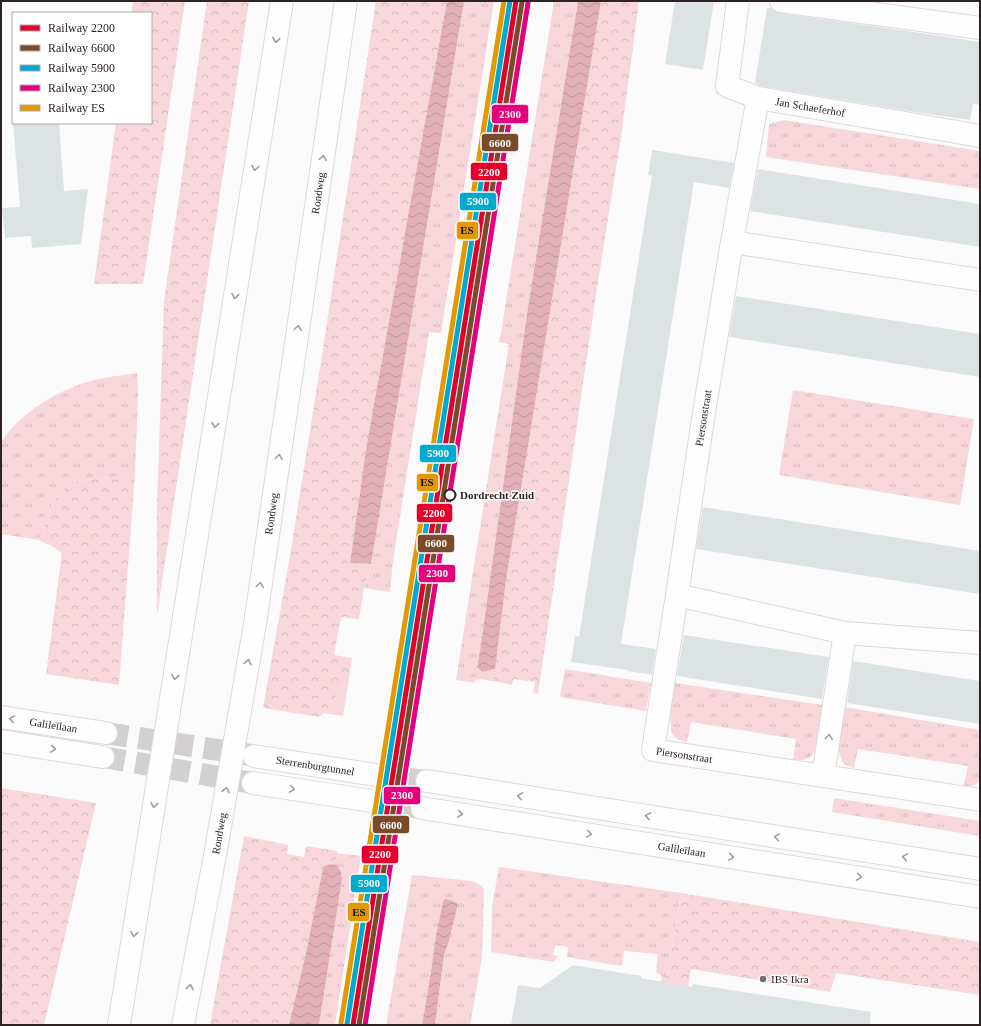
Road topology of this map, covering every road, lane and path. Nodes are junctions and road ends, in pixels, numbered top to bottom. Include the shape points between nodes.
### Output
1 (282, 1) edge
2 (346, 1) edge
3 (738, 1) edge
4 (781, 1) edge
5 (980, 28) edge
6 (758, 98) junction
7 (980, 136) edge
8 (732, 242) junction
9 (980, 280) edge
10 (678, 594) junction
11 (845, 633) junction
12 (980, 643) edge
13 (1, 717) edge
14 (106, 733) tunnel mouth
15 (1, 741) edge
16 (254, 756) tunnel mouth
17 (103, 757) tunnel mouth
18 (376, 775) tunnel mouth
19 (823, 776) junction
20 (427, 781) tunnel mouth
21 (253, 784) tunnel mouth
22 (980, 800) edge
23 (372, 801) tunnel mouth
24 (422, 808) tunnel mouth
25 (980, 869) edge
26 (980, 897) edge
27 (119, 1025) edge
28 (183, 1025) edge

1 -> 27 main road
28 -> 2 main road, Rondweg via 255,624
3 - 6 main road, Jan Schaeferhof via 727,86
4 - 5 main road
6 - 7 main road, Jan Schaeferhof
6 - 8 main road, Piersonstraat
8 - 9 main road
8 - 10 main road, Piersonstraat
10 - 11 main road
10 - 19 main road, Piersonstraat via 653,750
11 - 12 main road
19 -> 11 main road
14 -> 13 main road, Galileïlaan
15 -> 17 main road
16 - 18 main road, Sterrenburgtunnel
19 - 22 main road, Piersonstraat
25 -> 20 main road
21 -> 23 main road
24 -> 26 main road, Galileïlaan

